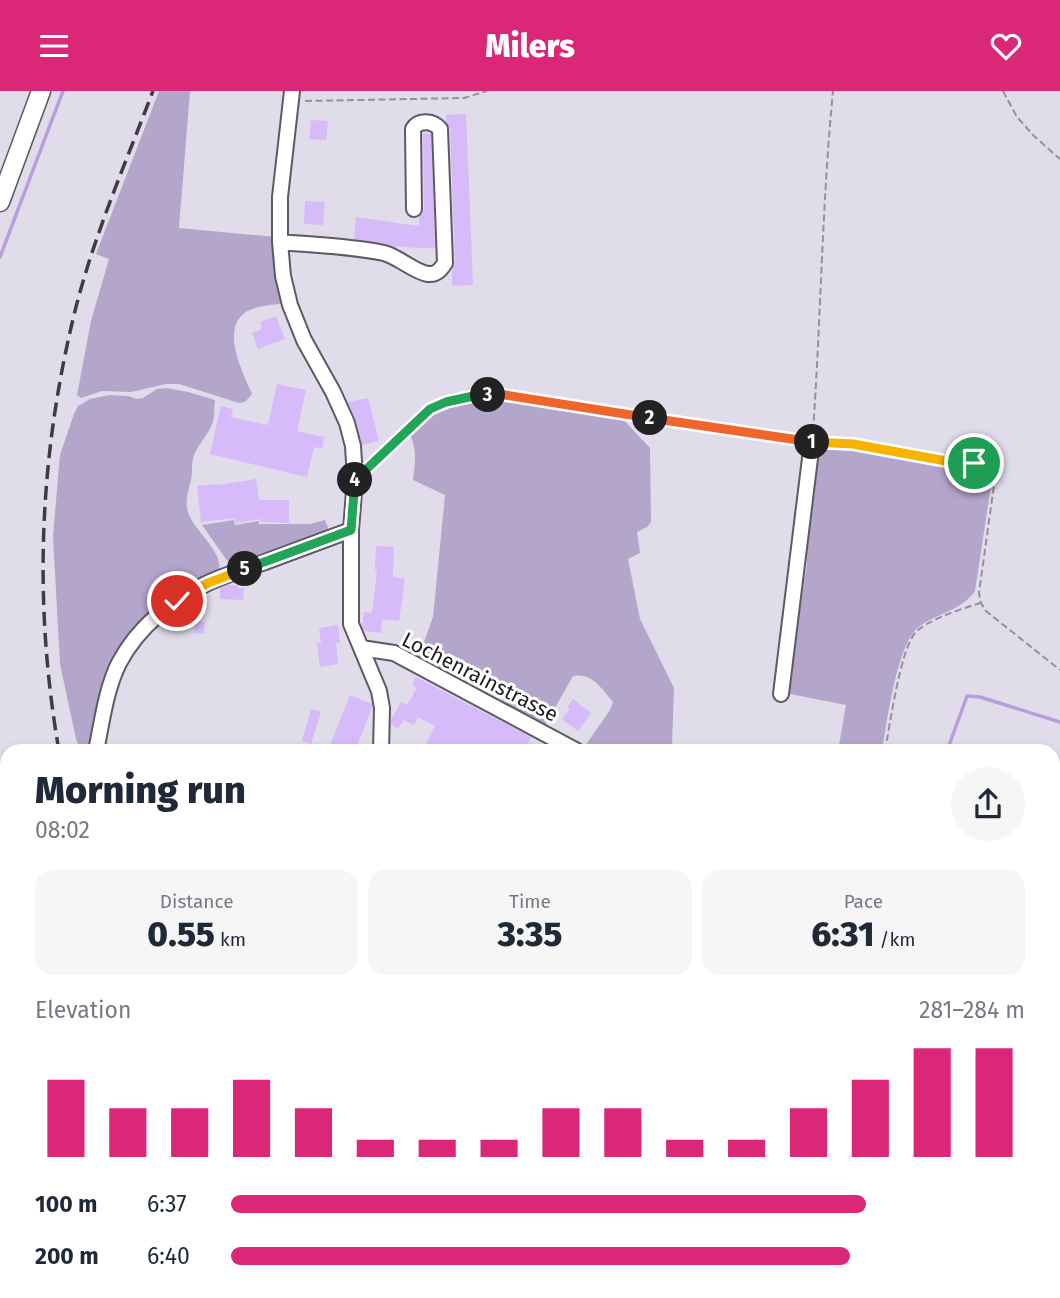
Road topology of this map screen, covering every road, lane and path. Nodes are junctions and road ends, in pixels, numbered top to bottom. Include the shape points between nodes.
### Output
1 (41, 91) edge
2 (487, 91) edge
3 (833, 91) edge
4 (1003, 91) edge
5 (291, 96) edge
6 (1060, 159) edge
7 (2, 191) edge
8 (414, 209) dead end
9 (280, 242) junction
10 (812, 442) junction
11 (355, 478) junction
12 (351, 530) junction
13 (981, 603) junction
14 (361, 648) junction
15 (1060, 670) edge
16 (781, 694) dead end
17 (98, 744) edge
18 (381, 744) edge
19 (564, 744) edge
20 (886, 744) edge

1 - 7 main road
2 - 5 path via 464,98
3 - 10 path
4 - 6 path via 1017,117
5 - 9 street
8 - 9 street via 413,129 419,123 431,123 440,128 445,252 441,270 427,274 386,254
9 - 11 street via 290,305 346,423
10 - 11 path via 505,395 478,395 430,409
10 - 13 path via 853,444 990,467 995,478
10 - 16 street
11 - 12 street
12 - 14 street via 351,624
12 - 17 street via 208,583 159,614 119,663
13 - 15 path
13 - 20 path via 915,633 905,653
14 - 18 street via 379,691
14 - 19 street, Lochenrainstrasse via 394,653

